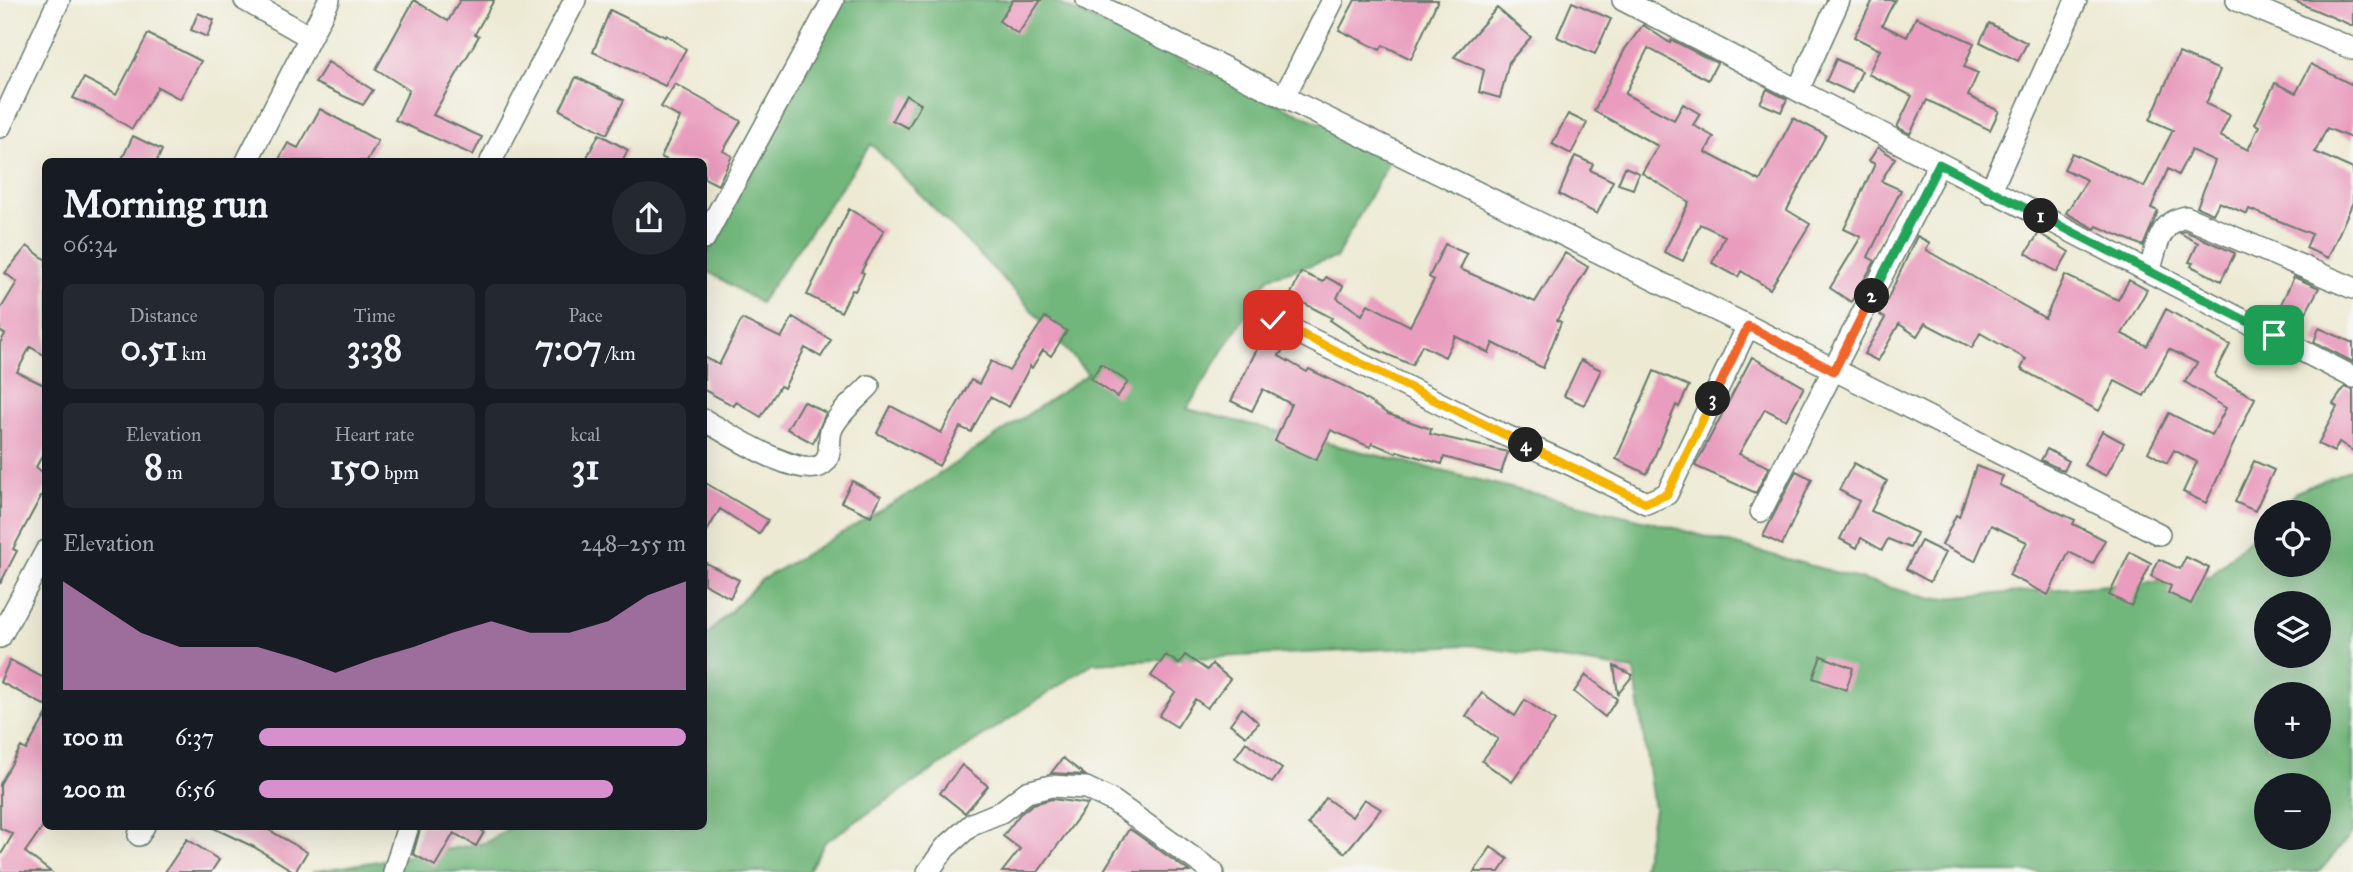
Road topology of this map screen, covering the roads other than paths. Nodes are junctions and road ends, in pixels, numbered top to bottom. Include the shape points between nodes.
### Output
1 (59, 0) edge
2 (244, 0) edge
3 (329, 0) edge
4 (575, 0) edge
5 (833, 0) edge
6 (1087, 0) edge
7 (1333, 0) edge
8 (1623, 0) edge
9 (1839, 0) edge
10 (2077, 0) edge
11 (2237, 0) edge
12 (310, 37) junction
13 (2353, 49) edge
14 (1799, 88) junction
15 (7, 95) edge
16 (1284, 97) junction
17 (0, 127) edge
18 (249, 158) edge
19 (493, 158) edge
20 (1939, 164) junction
21 (1990, 192) junction
22 (707, 233) edge
23 (2150, 269) junction
24 (2353, 288) edge
25 (1273, 320) dead end
26 (1748, 326) junction
27 (1834, 371) junction
28 (2353, 377) edge
29 (869, 386) dead end
30 (707, 422) edge
31 (1761, 511) dead end
32 (2159, 534) dead end
33 (42, 559) edge
34 (0, 638) edge
35 (407, 830) edge
36 (394, 872) edge
37 (928, 872) edge
38 (1213, 872) edge

1 - 15 street
2 - 12 street
3 - 12 street
4 - 19 street
5 - 22 street
6 - 16 street
7 - 16 street
8 - 14 street
9 - 14 street
10 - 21 street
11 - 13 street
12 - 18 street
14 - 20 street
15 - 17 street
16 - 26 street
20 - 21 street
20 - 27 street
21 - 23 street
23 - 24 street via 2163,227 2186,217
23 - 28 street
25 - 26 street via 1646,503 1667,494
26 - 27 street
27 - 31 street
27 - 32 street
29 - 30 street via 834,426 829,457 815,468 783,463
33 - 34 street
35 - 36 street
37 - 38 street via 945,848 972,824 1001,812 1027,792 1051,786 1086,788 1113,801

